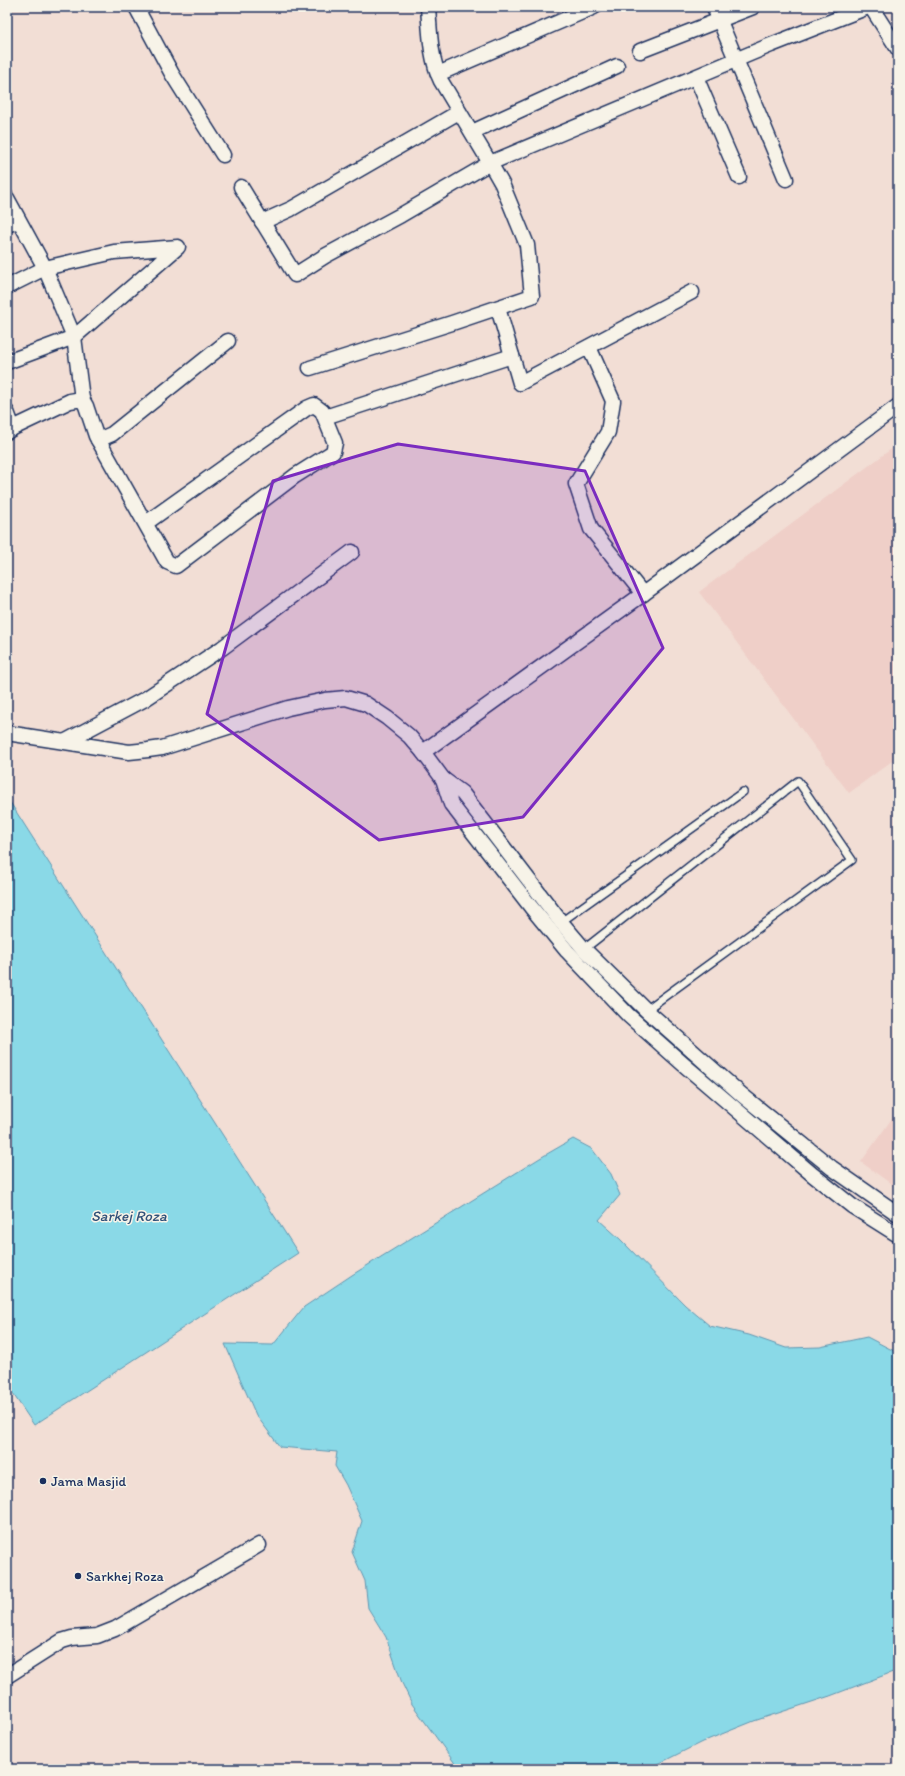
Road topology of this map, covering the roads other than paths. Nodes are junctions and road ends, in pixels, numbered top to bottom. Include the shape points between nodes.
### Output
1 (136, 7) edge
2 (428, 7) edge
3 (594, 7) edge
4 (753, 7) edge
5 (869, 7) edge
6 (717, 13) edge
7 (898, 49) edge
8 (640, 51) dead end
9 (736, 60) junction
10 (617, 66) dead end
11 (438, 74) junction
12 (696, 77) junction
13 (459, 112) junction
14 (472, 132) junction
15 (223, 155) dead end
16 (490, 163) junction
17 (739, 177) dead end
18 (786, 179) dead end
19 (241, 187) dead end
20 (7, 198) edge
21 (262, 222) junction
22 (13, 223) edge
23 (45, 268) junction
24 (7, 286) edge
25 (692, 292) dead end
26 (498, 308) junction
27 (74, 337) junction
28 (228, 341) dead end
29 (589, 347) junction
30 (512, 356) junction
31 (7, 362) edge
32 (310, 368) dead end
33 (82, 399) junction
34 (898, 406) edge
35 (7, 412) edge
36 (325, 418) junction
37 (10, 430) edge
38 (98, 440) junction
39 (146, 523) junction
40 (352, 552) dead end
41 (643, 594) junction
42 (7, 733) edge
43 (66, 741) junction
44 (423, 752) junction
45 (443, 779) junction
46 (743, 792) dead end
47 (508, 854) junction
48 (497, 863) junction
49 (561, 922) junction
50 (584, 949) junction
51 (573, 958) junction
52 (646, 1010) junction
53 (702, 1059) junction
54 (690, 1070) junction
55 (832, 1168) junction
56 (820, 1181) junction
57 (876, 1200) junction
58 (864, 1214) junction
59 (898, 1214) edge
60 (898, 1235) edge
61 (259, 1545) dead end
62 (7, 1676) edge

1 - 15 street via 172,74
2 - 11 street via 430,39
3 - 11 street
4 - 6 street
5 - 7 street
5 - 9 street
6 - 8 street
6 - 9 street
9 - 12 street
9 - 18 street
10 - 14 street
11 - 13 street
12 - 16 street
12 - 17 street
13 - 14 street
13 - 21 street via 292,209
14 - 16 street
16 - 21 street via 295,275
16 - 26 street via 502,184 527,245 532,296
19 - 21 street
20 - 22 street
22 - 23 street
23 - 24 street
23 - 27 street
23 - 27 street via 114,252 178,247
25 - 29 street
26 - 30 street
26 - 32 street
27 - 31 street
27 - 33 street
28 - 38 street via 112,434
29 - 30 street via 520,383
29 - 41 street via 613,401 608,432 576,484 591,529
30 - 36 street
33 - 37 street via 70,401
33 - 38 street
34 - 41 street
35 - 37 street
36 - 39 street via 322,410 314,405 306,408
36 - 39 street via 335,443 332,452 295,476 176,566 167,562
38 - 39 street
40 - 43 street via 222,648 145,699
41 - 44 street
42 - 43 street
43 - 44 street via 129,752 162,748 288,708 346,698 366,704 387,718 409,736
44 - 45 street
45 - 47 street via 462,793
45 - 48 street via 451,804
46 - 49 lane
47 - 48 street
47 - 49 street
48 - 51 street
49 - 50 street
50 - 51 lane
50 - 52 street
50 - 52 lane via 798,781 852,860
51 - 54 street via 629,1016
52 - 53 street
53 - 54 street
53 - 55 street
54 - 56 street
55 - 56 street
55 - 57 street
56 - 58 street
57 - 58 street
57 - 59 street
58 - 60 street
61 - 62 street via 115,1629 97,1636 62,1641

